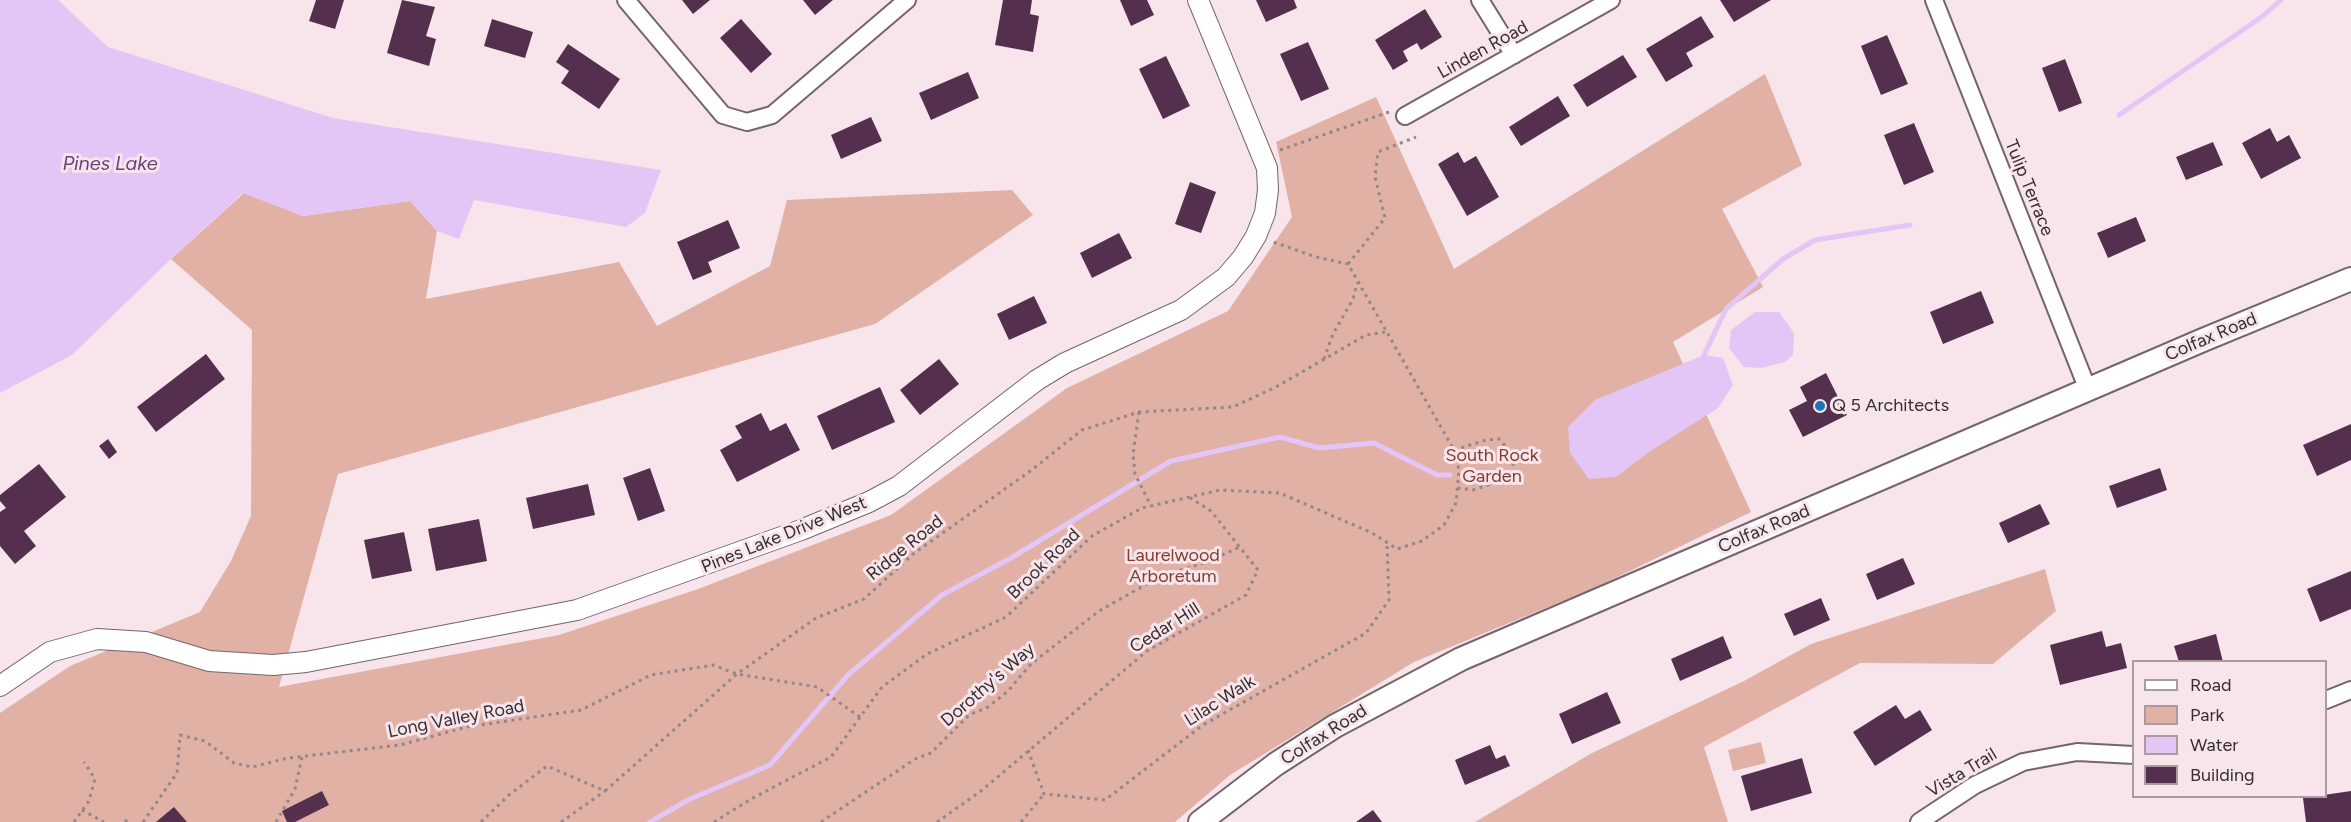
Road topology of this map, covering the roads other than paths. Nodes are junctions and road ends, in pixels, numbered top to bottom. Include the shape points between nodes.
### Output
1 (626, 0) edge
2 (907, 0) edge
3 (1198, 0) edge
4 (1480, 0) edge
5 (1611, 0) edge
6 (1934, 0) edge
7 (1514, 55) junction
8 (1401, 113) road end
9 (2350, 282) edge
10 (2088, 390) junction
11 (0, 686) edge
12 (2351, 690) edge
13 (2327, 699) edge
14 (2132, 755) edge
15 (1200, 822) edge
16 (1919, 822) edge

1 - 2 street via 723,115 747,122 766,118
3 - 11 street, Pines Lake Drive West via 1267,168 1265,213 1256,236 1243,257 1205,295 1037,380 899,486 801,530 577,610 273,665 209,661 146,642 97,639 50,652
4 - 7 street
5 - 7 street, Linden Road
6 - 10 street, Tulip Terrace
7 - 8 street, Linden Road
9 - 10 main road, Colfax Road
10 - 15 main road, Colfax Road via 1461,659 1335,726 1276,764
12 - 13 street
14 - 16 street, Vista Trail via 2077,753 2023,762 1975,785

